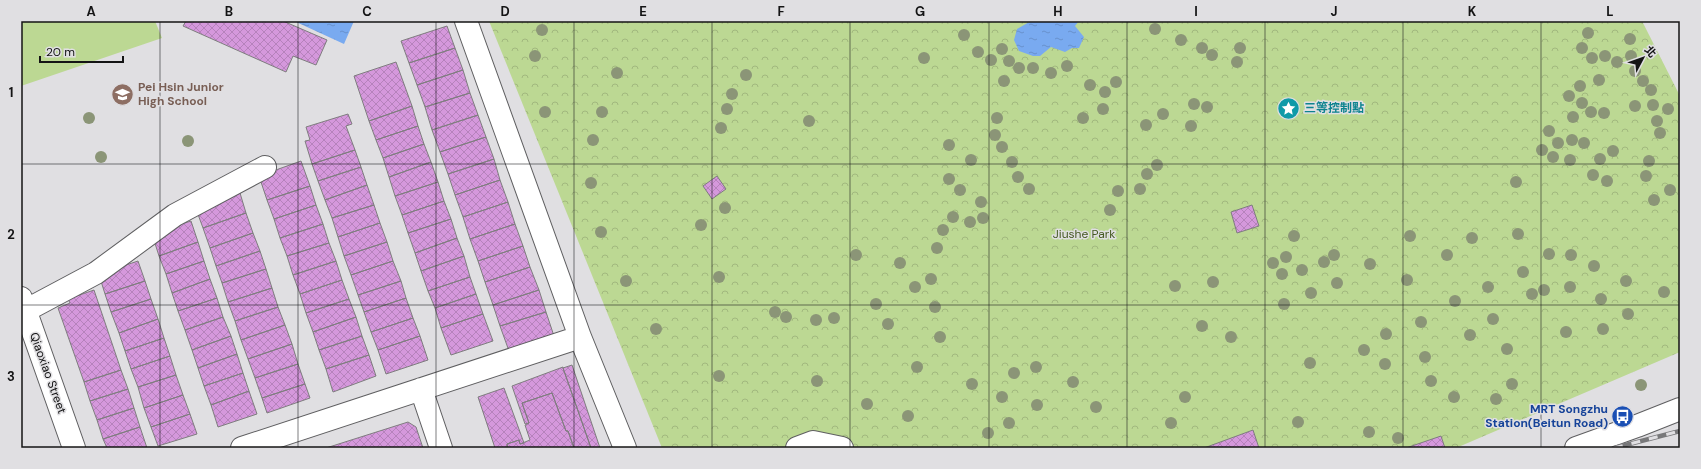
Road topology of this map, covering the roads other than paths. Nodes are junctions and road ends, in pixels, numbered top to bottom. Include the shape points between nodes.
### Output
1 (466, 21) edge
2 (265, 167) dead end
3 (23, 308) edge
4 (580, 337) junction
5 (421, 389) junction
6 (1680, 409) edge
7 (74, 448) edge
8 (242, 448) edge
9 (442, 448) edge
10 (625, 448) edge
11 (797, 448) edge
12 (842, 448) edge
13 (1576, 448) edge

1 - 4 street
2 - 3 street via 175,215 96,273
3 - 7 street, Qiaoxiao Street
4 - 5 street
4 - 10 street
5 - 8 street
5 - 9 street
6 - 13 street
11 - 12 street via 813,442

